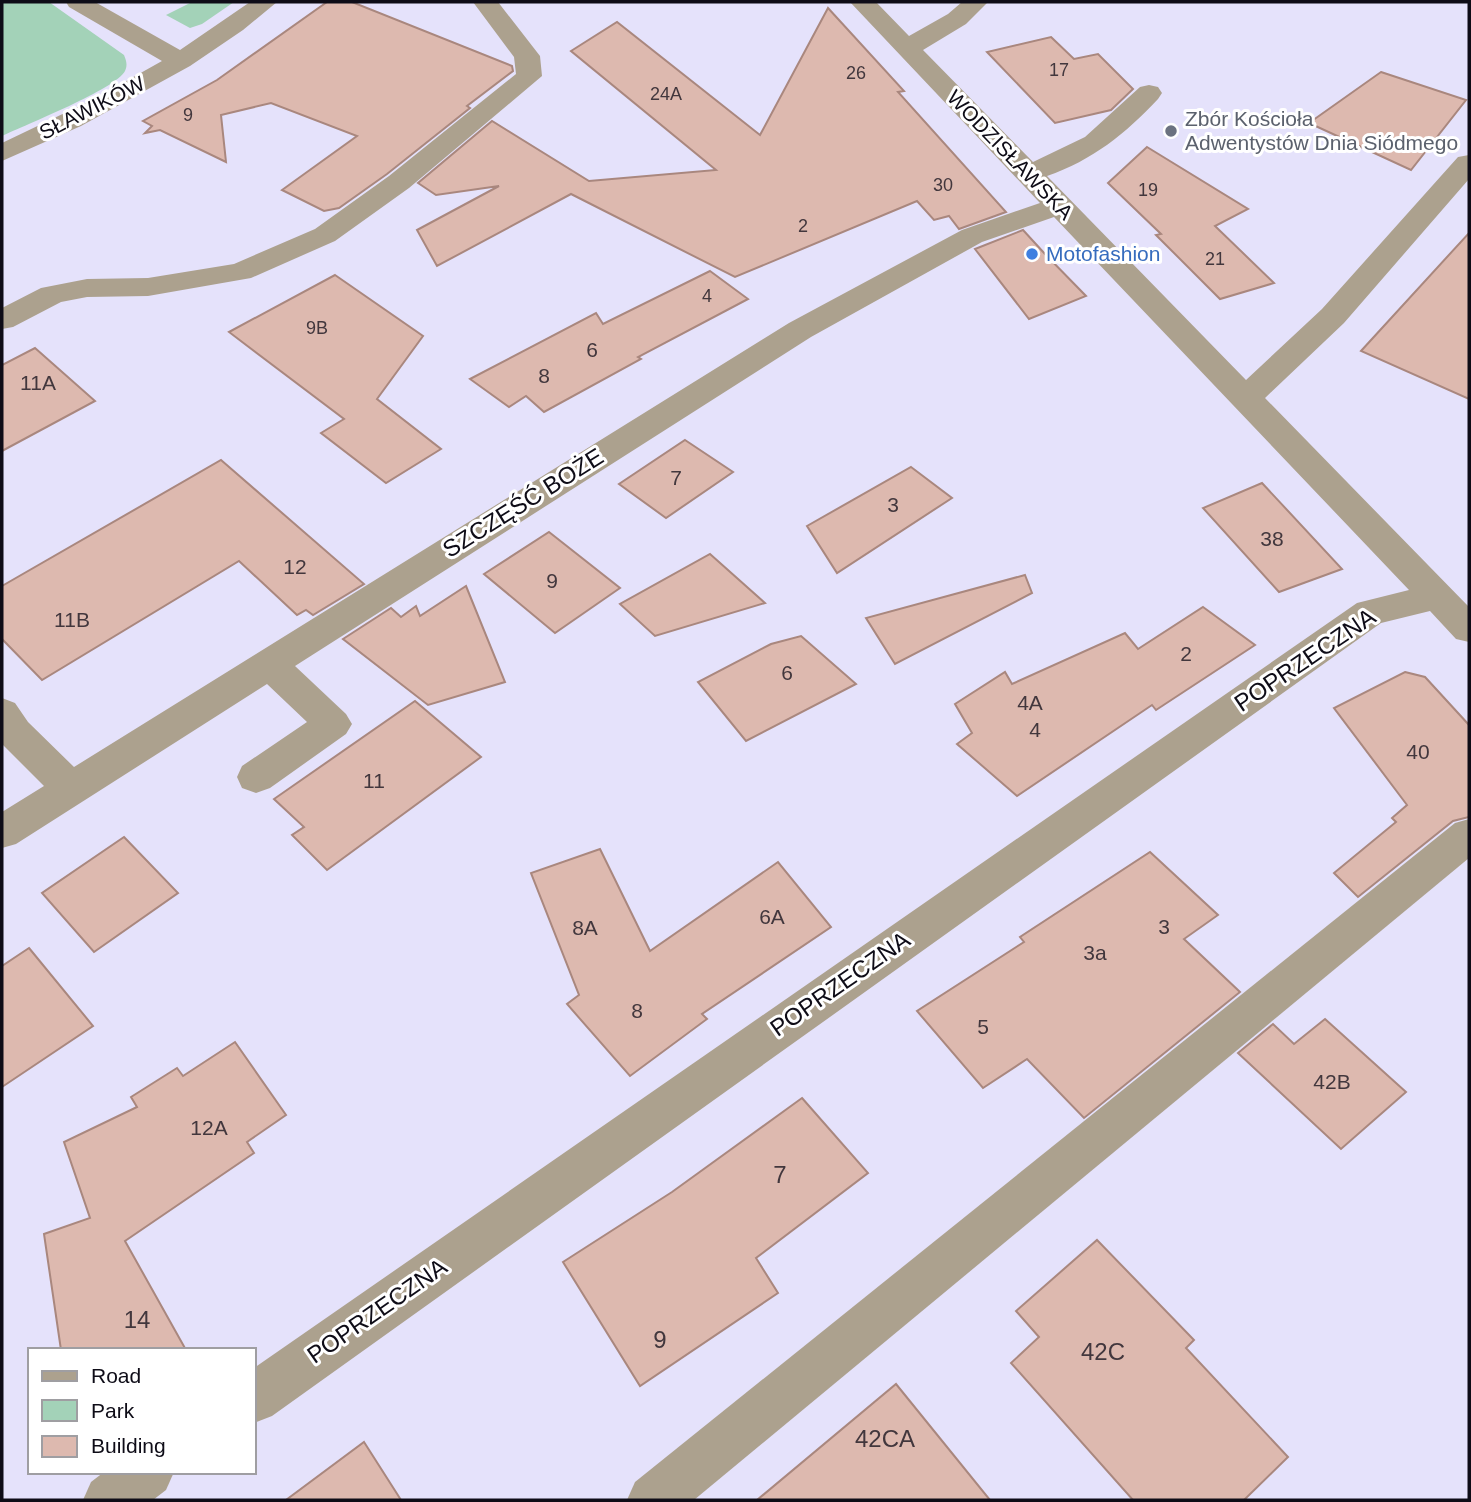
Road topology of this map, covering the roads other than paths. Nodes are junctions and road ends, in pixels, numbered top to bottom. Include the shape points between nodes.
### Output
1 (78, 2) edge
2 (265, 2) edge
3 (485, 2) edge
4 (862, 2) edge
5 (976, 2) edge
6 (907, 48) junction
7 (181, 61) junction
8 (1149, 93) dead end
9 (2, 153) edge
10 (1468, 163) edge
11 (1028, 173) junction
12 (1060, 206) junction
13 (2, 320) edge
14 (1245, 399) junction
15 (1438, 596) junction
16 (1469, 629) edge
17 (270, 663) junction
18 (2, 713) edge
19 (256, 777) dead end
20 (71, 788) junction
21 (2, 832) edge
22 (1469, 835) edge
23 (256, 1397) edge
24 (145, 1474) edge
25 (108, 1500) edge
26 (653, 1500) edge

1 - 7 street, SŁAWIKÓW
2 - 7 street, SŁAWIKÓW
3 - 13 street via 527,56 529,76 399,182 325,235 241,272 148,287 88,288 52,295
4 - 6 street, WODZISŁAWSKA
5 - 6 street via 957,19
6 - 11 street, WODZISŁAWSKA
7 - 9 street, SŁAWIKÓW via 97,110
8 - 11 street via 1110,133 1083,152
10 - 14 street via 1333,316
11 - 12 street, WODZISŁAWSKA
12 - 14 street, WODZISŁAWSKA
12 - 17 street, SZCZĘŚĆ BOŻE via 972,236 800,330
14 - 15 street, WODZISŁAWSKA
15 - 16 street, WODZISŁAWSKA
15 - 23 street, POPRZECZNA via 1370,612
17 - 19 street via 333,724
17 - 20 street, SZCZĘŚĆ BOŻE
18 - 20 street via 15,733
20 - 21 street, SZCZĘŚĆ BOŻE
22 - 26 street
24 - 25 street

